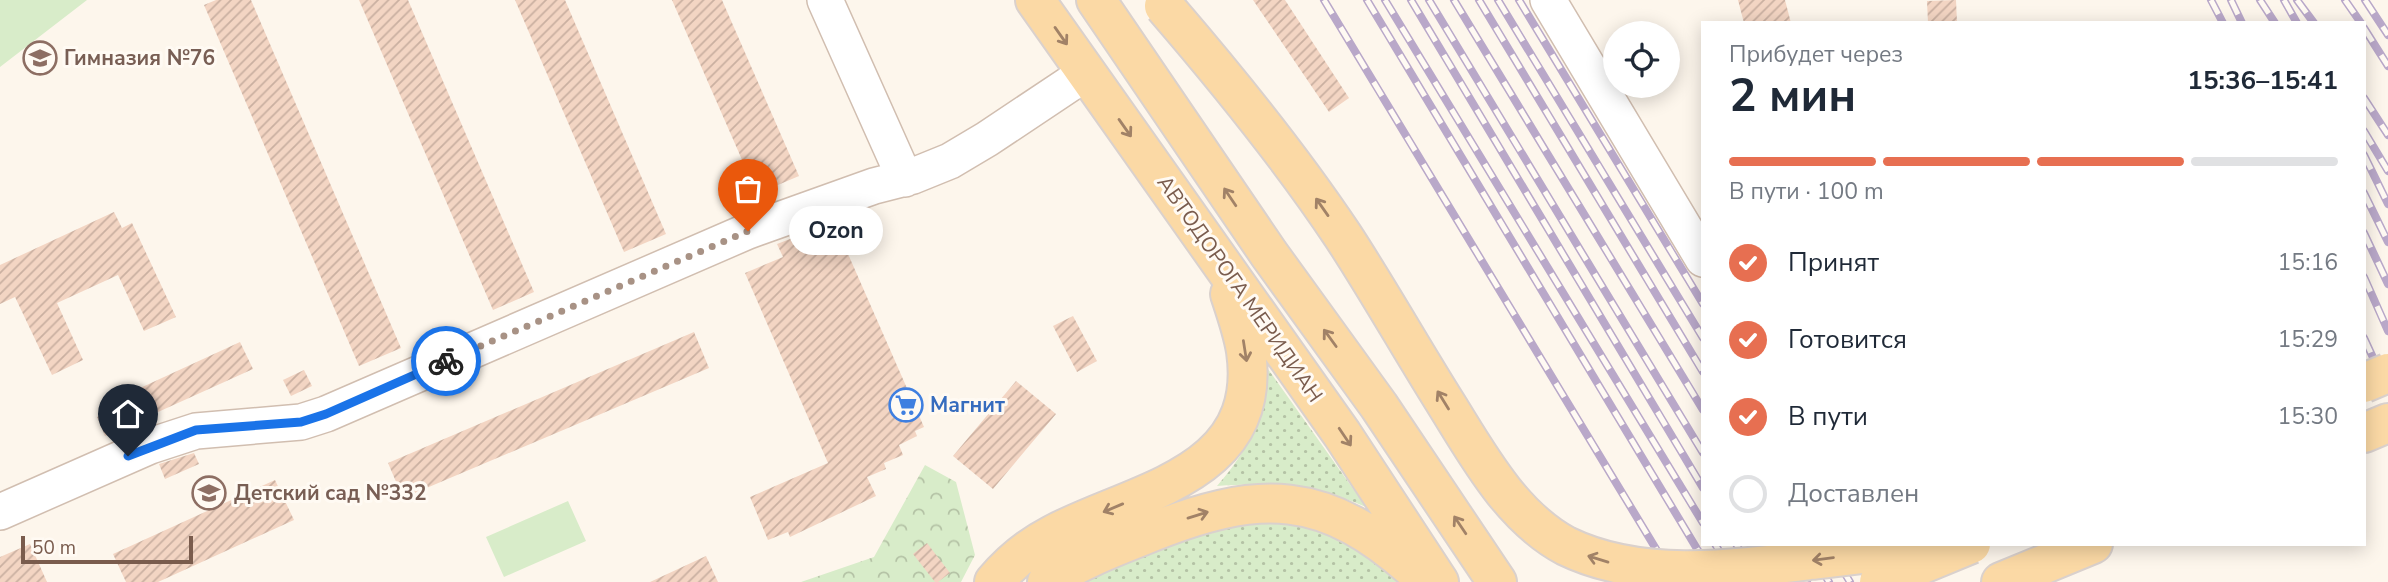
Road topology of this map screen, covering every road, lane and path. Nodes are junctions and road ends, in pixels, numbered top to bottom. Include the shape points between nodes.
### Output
1 (825, 0) edge
2 (1035, 0) edge
3 (1096, 0) edge
4 (1548, 0) edge
5 (1161, 3) edge
6 (1086, 73) junction
7 (905, 179) junction
8 (1701, 256) edge
9 (1220, 262) junction
10 (2388, 373) edge
11 (2366, 382) edge
12 (2388, 423) edge
13 (2366, 432) edge
14 (0, 512) edge
15 (1876, 546) edge
16 (1900, 546) edge
17 (1966, 546) edge
18 (2088, 546) edge
19 (2099, 546) edge
20 (994, 582) edge
21 (1047, 582) edge
22 (1427, 582) edge
23 (1439, 582) edge
24 (1497, 582) edge
25 (1879, 582) edge
26 (1899, 582) edge
27 (2001, 582) edge
28 (2037, 582) edge

1 - 7 street
2 -> 6 main road, АВТОДОРОГА МЕРИДИАН
24 -> 3 main road, АВТОДОРОГА МЕРИДИАН
4 - 8 street
16 -> 5 main road, bridge via 1755,567 1676,572 1597,559 1544,532 1517,506 1476,452 1313,194
6 - 7 street via 950,161
6 -> 9 main road, АВТОДОРОГА МЕРИДИАН
7 - 14 street via 748,231 326,414 301,422 196,430
9 -> 20 main road via 1247,367 1242,408 1223,445 1192,471 1052,535
9 -> 23 main road, АВТОДОРОГА МЕРИДИАН via 1342,434
10 - 11 main road, bridge
12 - 13 main road
15 - 26 street
17 - 25 main road, bridge
18 - 27 main road
19 - 28 main road
21 -> 22 main road via 1074,564 1168,525 1233,506 1262,503 1314,509 1353,524 1393,550

